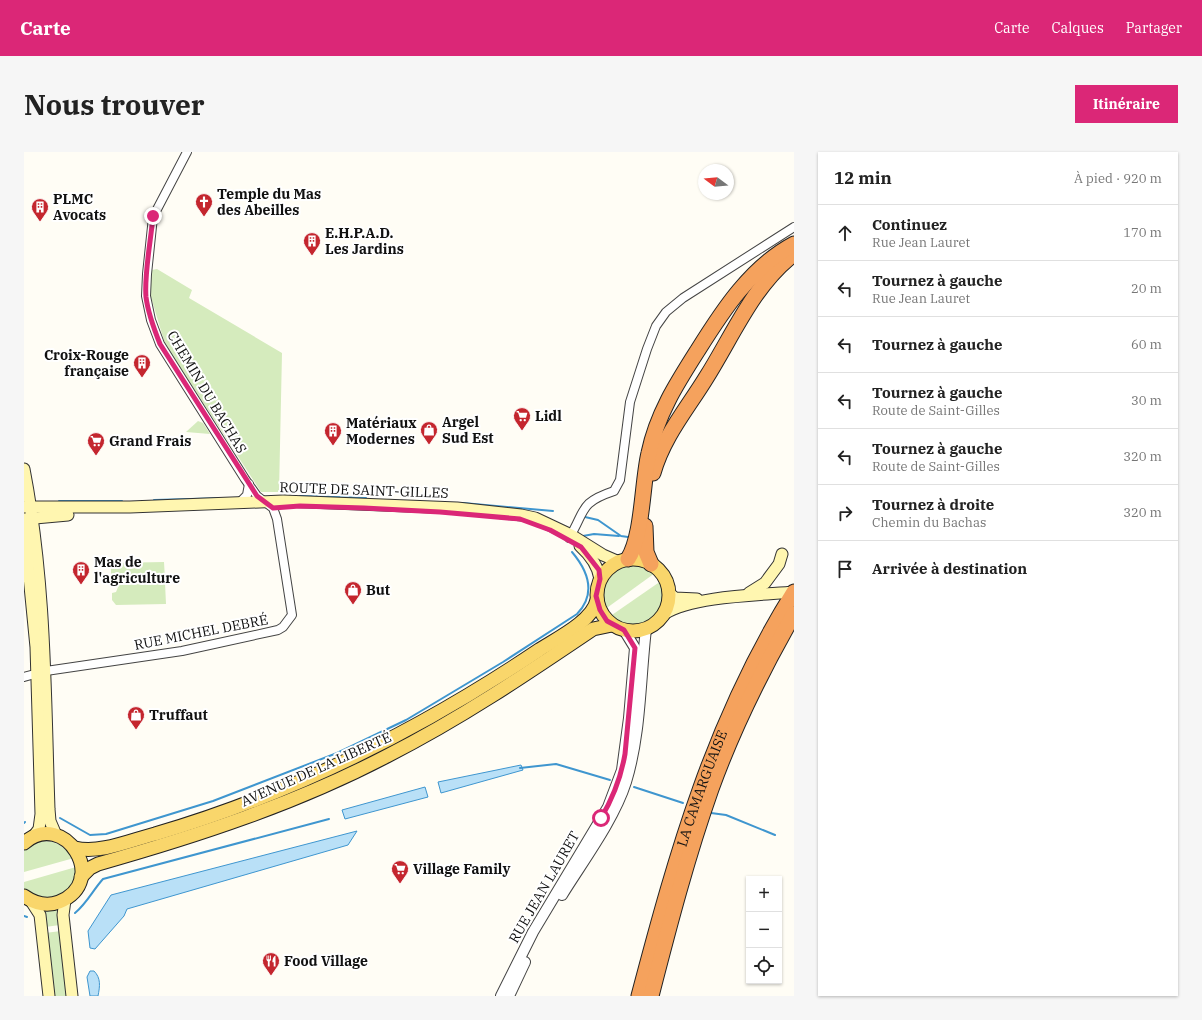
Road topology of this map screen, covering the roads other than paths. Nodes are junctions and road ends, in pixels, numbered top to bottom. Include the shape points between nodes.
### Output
1 (187, 152) edge
2 (794, 227) edge
3 (794, 244) edge
4 (794, 254) edge
5 (24, 469) edge
6 (249, 484) junction
7 (239, 502) junction
8 (269, 505) junction
9 (28, 513) edge
10 (24, 525) edge
11 (570, 537) junction
12 (782, 554) dead end
13 (623, 560) junction
14 (651, 564) junction
15 (600, 579) junction
16 (794, 592) edge
17 (669, 593) junction
18 (743, 596) junction
19 (597, 600) junction
20 (705, 600) junction
21 (788, 612) edge
22 (664, 614) junction
23 (618, 628) junction
24 (646, 629) junction
25 (41, 673) junction
26 (24, 677) edge
27 (56, 835) junction
28 (29, 840) edge
29 (75, 848) junction
30 (81, 877) junction
31 (28, 898) edge
32 (65, 900) junction
33 (49, 996) edge
34 (72, 996) edge
35 (501, 996) edge
36 (509, 996) edge
37 (639, 996) edge
38 (651, 996) edge

1 - 6 street, CHEMIN DU BACHAS via 153,216 146,296 160,344
2 - 11 street via 683,298 656,326 630,402 620,480 614,491 597,497 584,508
3 - 13 highway via 761,268 732,299 662,410 651,443 644,477 638,533 633,552
4 - 14 highway via 779,266 748,308 662,448 653,474 645,517 645,546
5 - 9 main road
6 - 7 street via 247,494
6 - 8 street, CHEMIN DU BACHAS via 257,496
7 - 8 main road, ROUTE DE SAINT-GILLES
7 - 9 main road, ROUTE DE SAINT-GILLES
8 - 9 main road, ROUTE DE SAINT-GILLES via 84,514
8 - 11 main road, ROUTE DE SAINT-GILLES via 316,501 512,514 535,518
8 - 25 street, RUE MICHEL DEBRÉ via 278,522 292,615 283,627 182,651
9 - 25 main road
10 - 25 main road
11 - 13 main road, ROUTE DE SAINT-GILLES via 603,556
11 - 15 main road, ROUTE DE SAINT-GILLES via 589,556 599,570
12 - 18 main road via 767,580
13 - 14 main road via 638,559
13 - 15 main road via 607,570
14 - 17 main road via 664,578
15 - 19 main road
16 - 18 main road
16 - 21 highway, LA CAMARGUAISE
17 - 20 main road via 675,598
17 - 22 main road
18 - 20 main road
19 - 23 main road via 602,614
19 - 29 main road, AVENUE DE LA LIBERTÉ via 593,610 581,621 503,674 402,733 333,768 278,791 174,828 103,848
20 - 22 main road via 671,609
21 - 37 highway, LA CAMARGUAISE via 737,698 701,784 675,861
21 - 38 highway, LA CAMARGUAISE via 711,788 684,870
22 - 24 main road
23 - 24 main road via 635,631
23 - 30 main road, AVENUE DE LA LIBERTÉ via 593,629 478,706 356,772 234,822 98,864
23 - 35 street, RUE JEAN LAURET via 635,648 622,770 608,807 533,932
24 - 36 street, RUE JEAN LAURET via 637,726 626,782 613,812 547,920
25 - 26 street, RUE MICHEL DEBRÉ
25 - 27 main road via 50,821
25 - 28 main road via 39,829
27 - 28 main road via 44,834
27 - 29 main road
29 - 30 main road via 82,862
30 - 32 main road via 77,888
31 - 32 main road via 51,904
31 - 33 main road via 40,915
32 - 34 main road via 63,915

